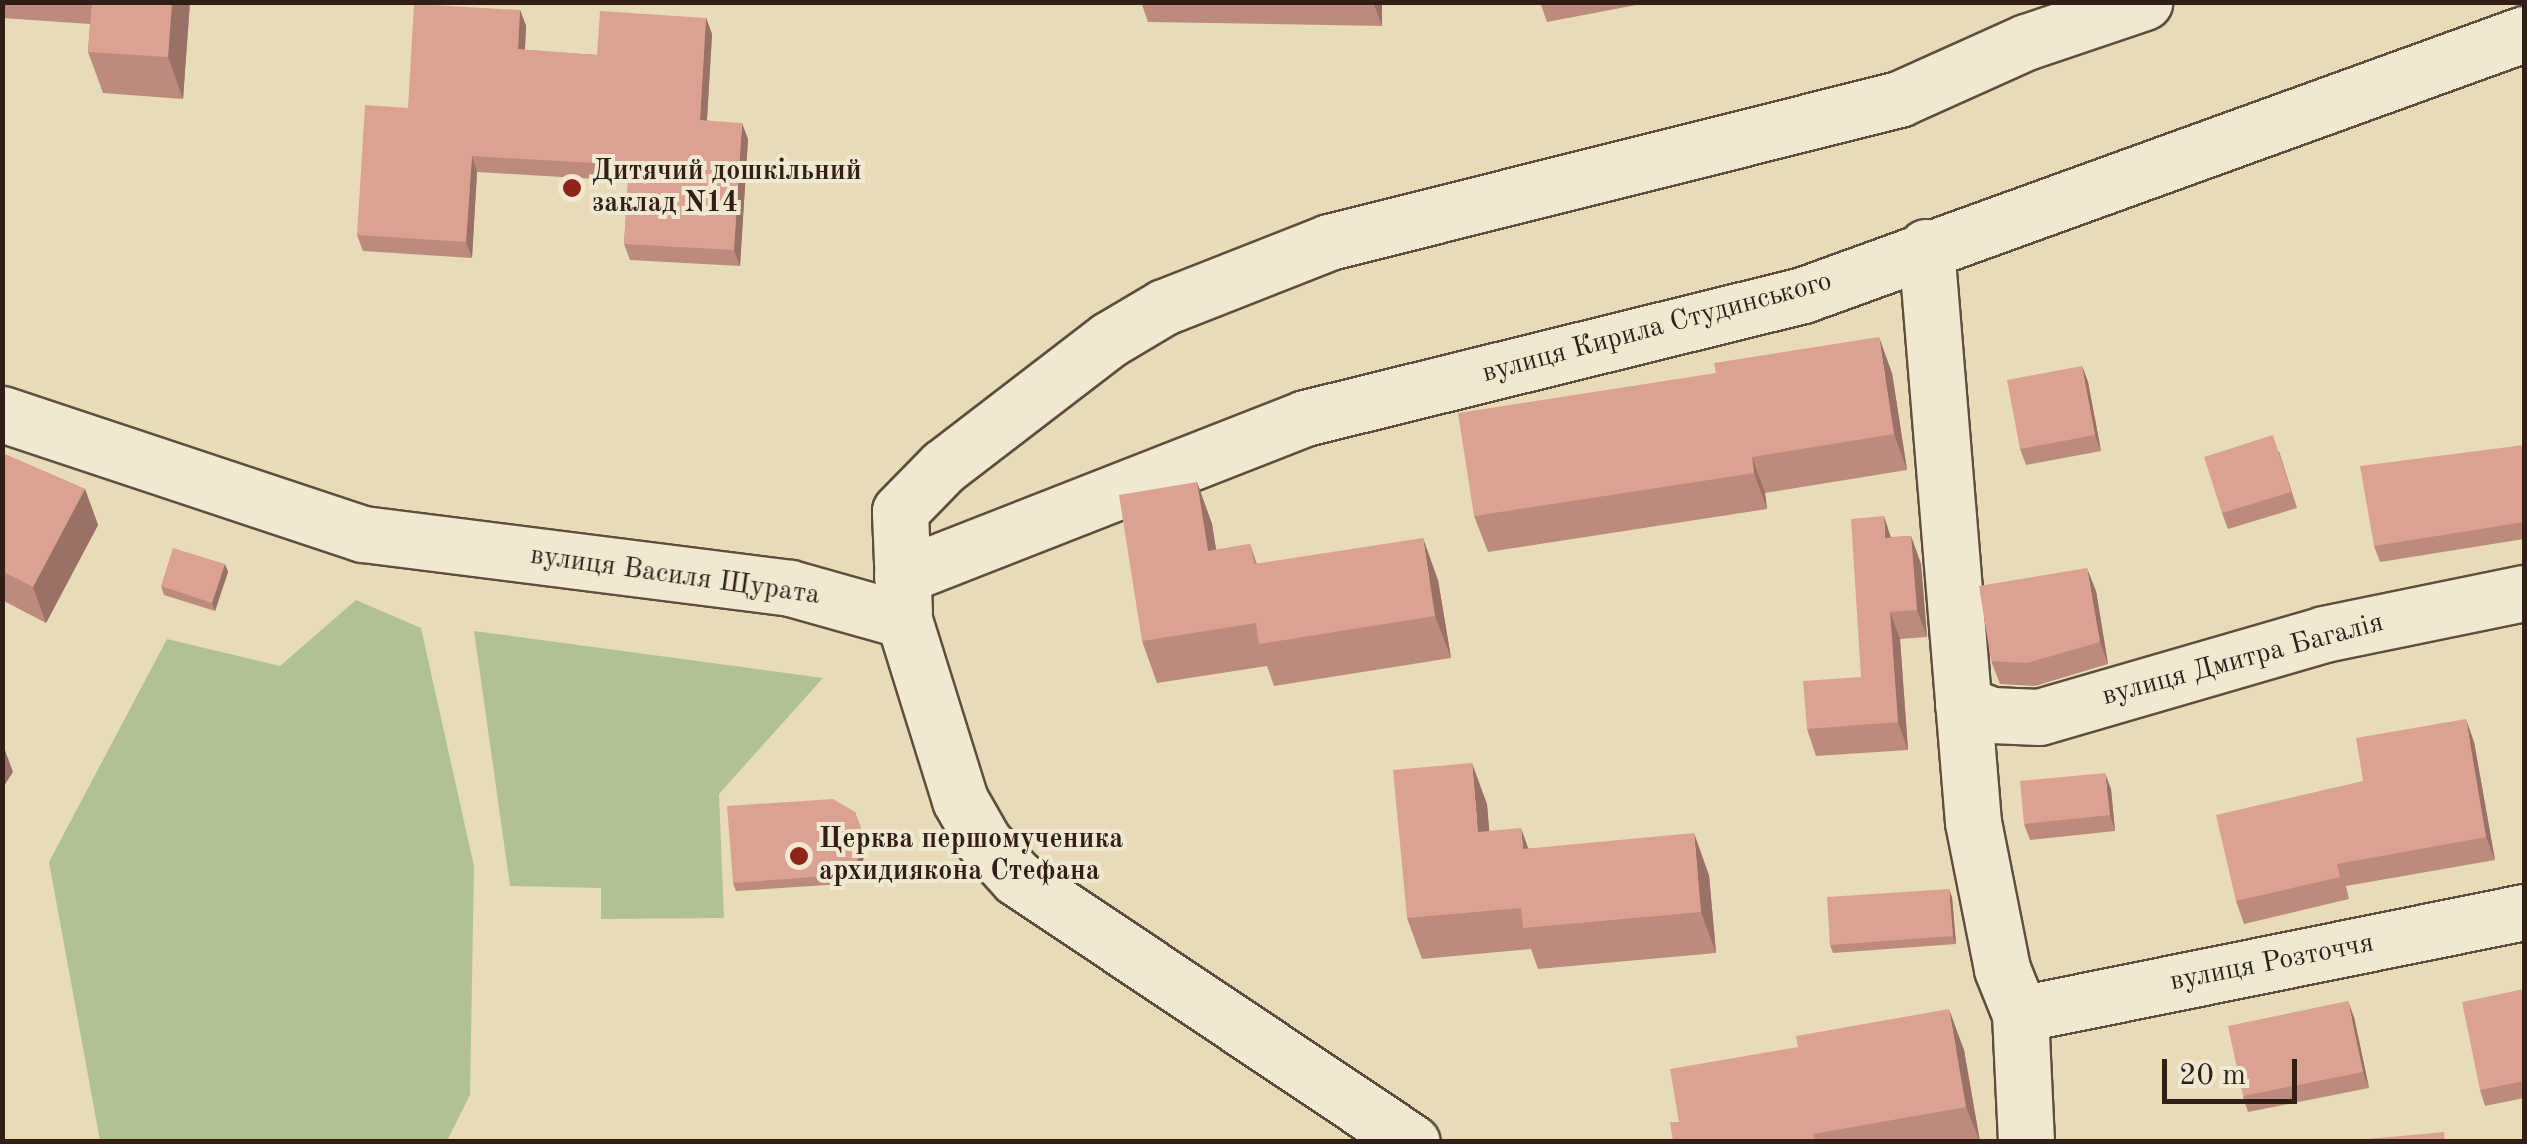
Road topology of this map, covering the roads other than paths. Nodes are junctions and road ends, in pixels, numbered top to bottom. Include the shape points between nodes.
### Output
1 (2144, 2) edge
2 (2020, 22) edge
3 (2524, 34) edge
4 (1926, 247) junction
5 (2, 414) edge
6 (2524, 593) edge
7 (903, 598) junction
8 (1963, 704) junction
9 (2524, 912) edge
10 (2020, 1014) junction
11 (1412, 1142) edge
12 (2026, 1142) edge

1 - 2 street
2 - 7 street via 1899,99 1329,242 1164,307 942,467 900,511
3 - 4 street, вулиця Кирила Студинського
4 - 7 street, вулиця Кирила Студинського via 1803,295 1305,418
4 - 8 street
5 - 7 street, вулиця Василя Щурата via 364,534
6 - 8 street, вулиця Дмитра Багалія via 2324,634 2039,717 1992,715
7 - 11 street via 960,800 984,842 1018,878
8 - 10 street via 1973,822 2002,969
9 - 10 street, вулиця Розточчя
10 - 12 street

